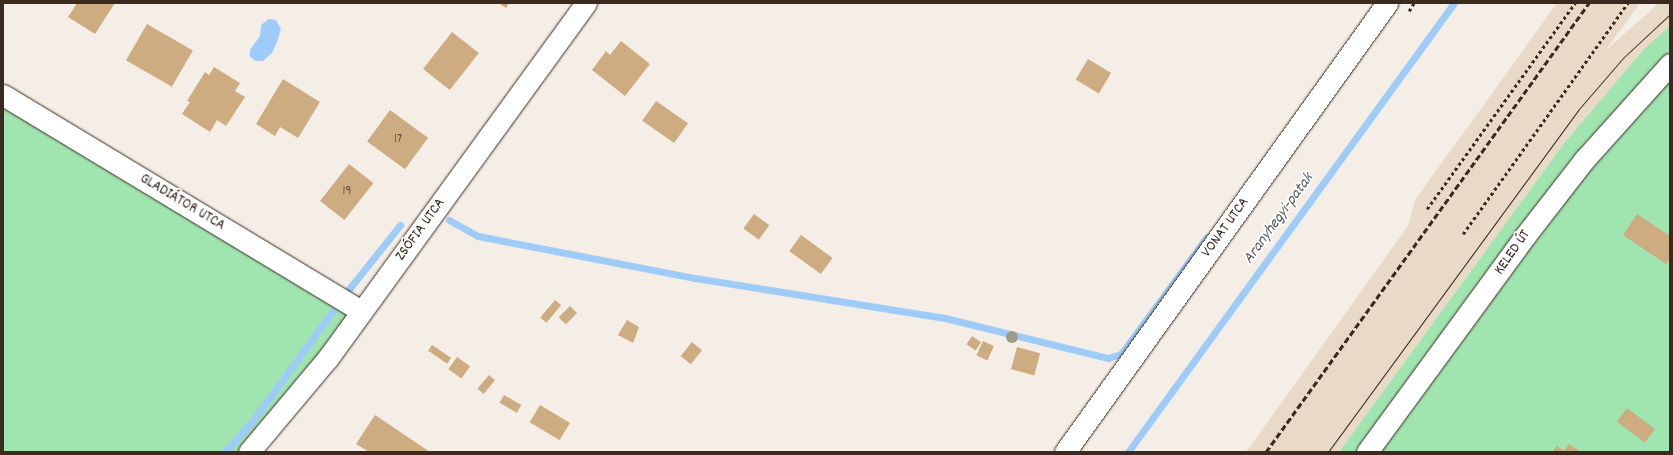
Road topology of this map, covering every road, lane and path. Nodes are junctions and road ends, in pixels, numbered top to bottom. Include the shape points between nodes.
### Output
1 (586, 3) edge
2 (1387, 3) edge
3 (1575, 3) edge
4 (1628, 3) edge
5 (1670, 64) edge
6 (3, 95) edge
7 (1428, 209) dead end
8 (1463, 234) dead end
9 (361, 311) junction
10 (249, 452) edge
11 (1064, 452) edge
12 (1367, 452) edge

1 - 9 street, ZSÓFIA UTCA
2 - 11 street, VONAT UTCA
3 - 7 path
4 - 8 path
5 - 12 street, KELED ÚT via 1584,160 1525,236
6 - 9 street, GLADIÁTOR UTCA
9 - 10 street, ZSÓFIA UTCA via 328,358

